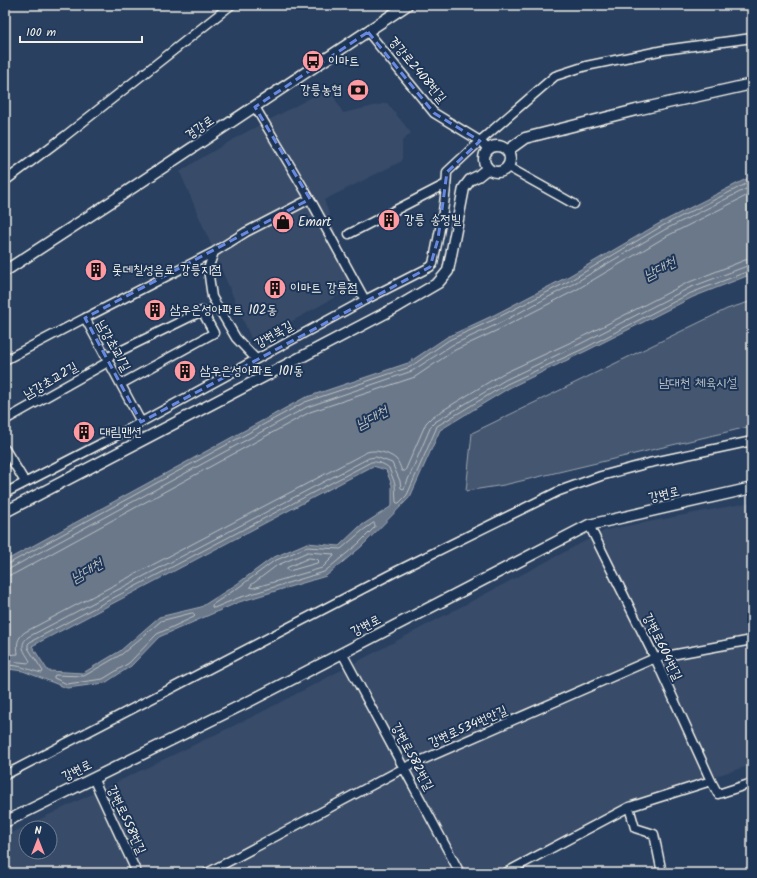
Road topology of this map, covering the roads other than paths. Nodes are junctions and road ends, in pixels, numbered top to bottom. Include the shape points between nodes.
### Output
1 (231, 5) edge
2 (407, 5) edge
3 (368, 32) junction
4 (752, 38) edge
5 (752, 84) edge
6 (255, 107) junction
7 (480, 141) junction
8 (488, 149) junction
9 (507, 151) junction
10 (508, 167) junction
11 (488, 168) junction
12 (5, 181) edge
13 (446, 184) junction
14 (310, 199) junction
15 (574, 204) dead end
16 (349, 234) dead end
17 (214, 252) junction
18 (5, 271) edge
19 (365, 300) junction
20 (85, 318) junction
21 (256, 359) junction
22 (5, 360) edge
23 (107, 360) junction
24 (121, 384) junction
25 (5, 420) edge
26 (141, 422) junction
27 (752, 441) edge
28 (5, 449) edge
29 (25, 482) junction
30 (752, 488) edge
31 (5, 493) edge
32 (5, 512) edge
33 (589, 525) junction
34 (752, 640) edge
35 (342, 653) junction
36 (655, 658) junction
37 (404, 768) junction
38 (5, 775) edge
39 (93, 778) junction
40 (711, 782) junction
41 (752, 783) edge
42 (629, 807) junction
43 (5, 822) edge
44 (137, 873) edge
45 (207, 873) edge
46 (460, 873) edge
47 (504, 873) edge
48 (662, 873) edge

1 - 12 street
2 - 3 street, 경강로
3 - 6 street, 경강로
3 - 7 street, 경강로2408번길 via 434,113
4 - 7 street, 강변북길 via 664,50 586,66 555,76
5 - 9 street via 525,138
6 - 14 street
6 - 18 street, 경강로
7 - 8 street, 경강로2408번길
7 - 13 street, 강변북길 via 447,172
8 - 9 street via 500,146
8 - 11 street via 484,160
9 - 10 street via 510,159
10 - 11 street via 500,172
10 - 15 street
11 - 32 street via 470,180 464,188 448,271 438,283 397,307
13 - 16 street
13 - 19 street, 강변북길 via 433,264
14 - 17 street via 246,232
14 - 19 street
17 - 20 street
17 - 21 street via 208,269 212,297 236,338
19 - 21 street, 강변북길
20 - 22 street, 남강초교1길
20 - 23 street, 남강초교1길
21 - 26 street, 강변북길
23 - 24 street, 남강초교1길
23 - 24 street, 남강초교2길 via 202,311 214,334
23 - 25 street, 남강초교2길
24 - 26 street, 남강초교1길
26 - 29 street, 강변북길
27 - 38 street via 649,463 559,491 396,570
28 - 29 street
29 - 31 street, 강변북길
30 - 33 street, 강변로
33 - 35 street, 강변로
33 - 36 street, 강변로604번길
34 - 36 street, 강변로534번안길
35 - 37 street, 강변로582번길
35 - 39 street, 강변로
36 - 37 street, 강변로534번안길
36 - 40 street, 강변로604번길
37 - 45 street, 강변로534번안길
37 - 46 street, 강변로582번길
39 - 43 street, 강변로
39 - 44 street, 강변로558번길
40 - 41 street via 718,794
40 - 42 street
42 - 47 street
42 - 48 street via 635,828 654,834

